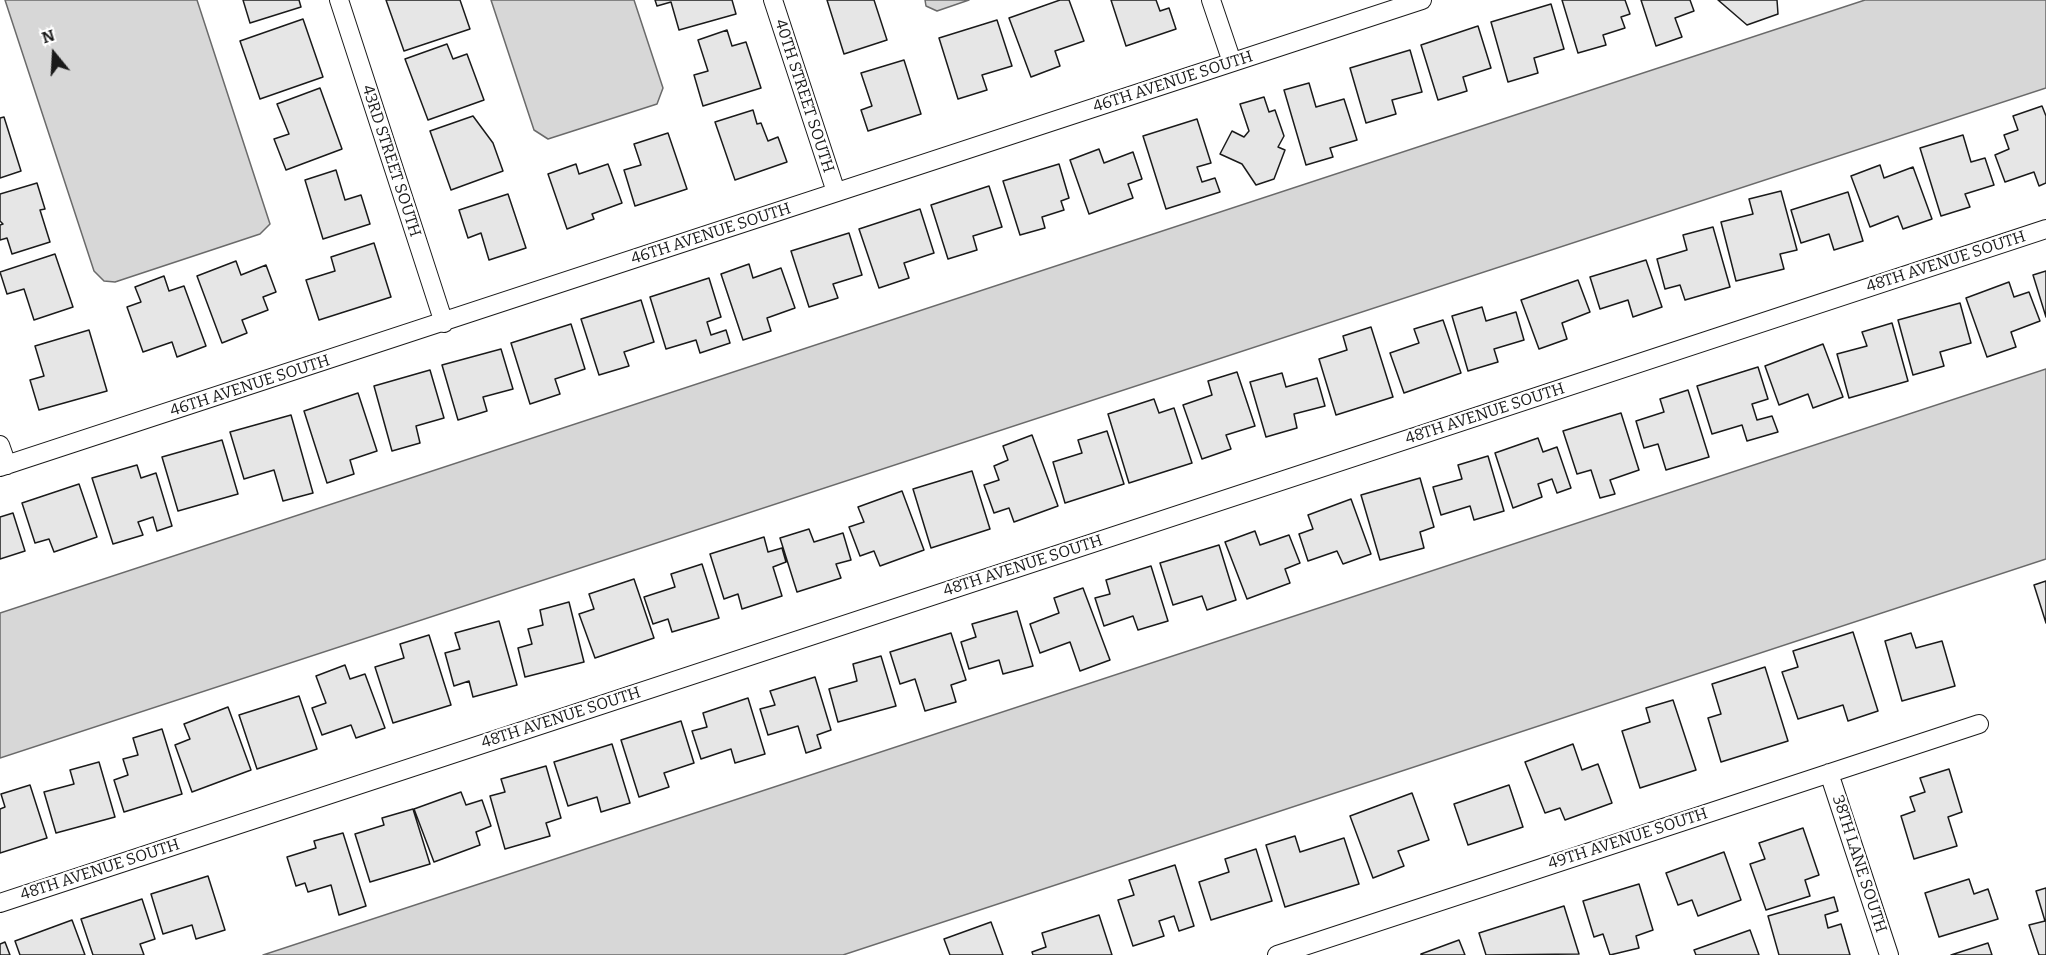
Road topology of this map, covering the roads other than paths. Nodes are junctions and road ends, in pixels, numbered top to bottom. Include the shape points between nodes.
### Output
1 (339, 0) edge
2 (773, 0) edge
3 (1211, 0) edge
4 (1422, 0) edge
5 (1232, 62) junction
6 (836, 192) junction
7 (2046, 229) edge
8 (444, 323) junction
9 (0, 445) edge
10 (3, 466) edge
11 (1979, 724) dead end
12 (1829, 773) junction
13 (0, 903) edge
14 (1277, 955) edge
15 (1889, 955) edge

1 - 8 street, 43RD STREET SOUTH
2 - 6 street, 40TH STREET SOUTH
3 - 5 street
4 - 5 street, 46TH AVENUE SOUTH
5 - 6 street, 46TH AVENUE SOUTH
6 - 8 street, 46TH AVENUE SOUTH
7 - 13 street, 48TH AVENUE SOUTH
8 - 10 street, 46TH AVENUE SOUTH
9 - 10 street
11 - 12 street, 49TH AVENUE SOUTH
12 - 14 street, 49TH AVENUE SOUTH
12 - 15 street, 38TH LANE SOUTH

